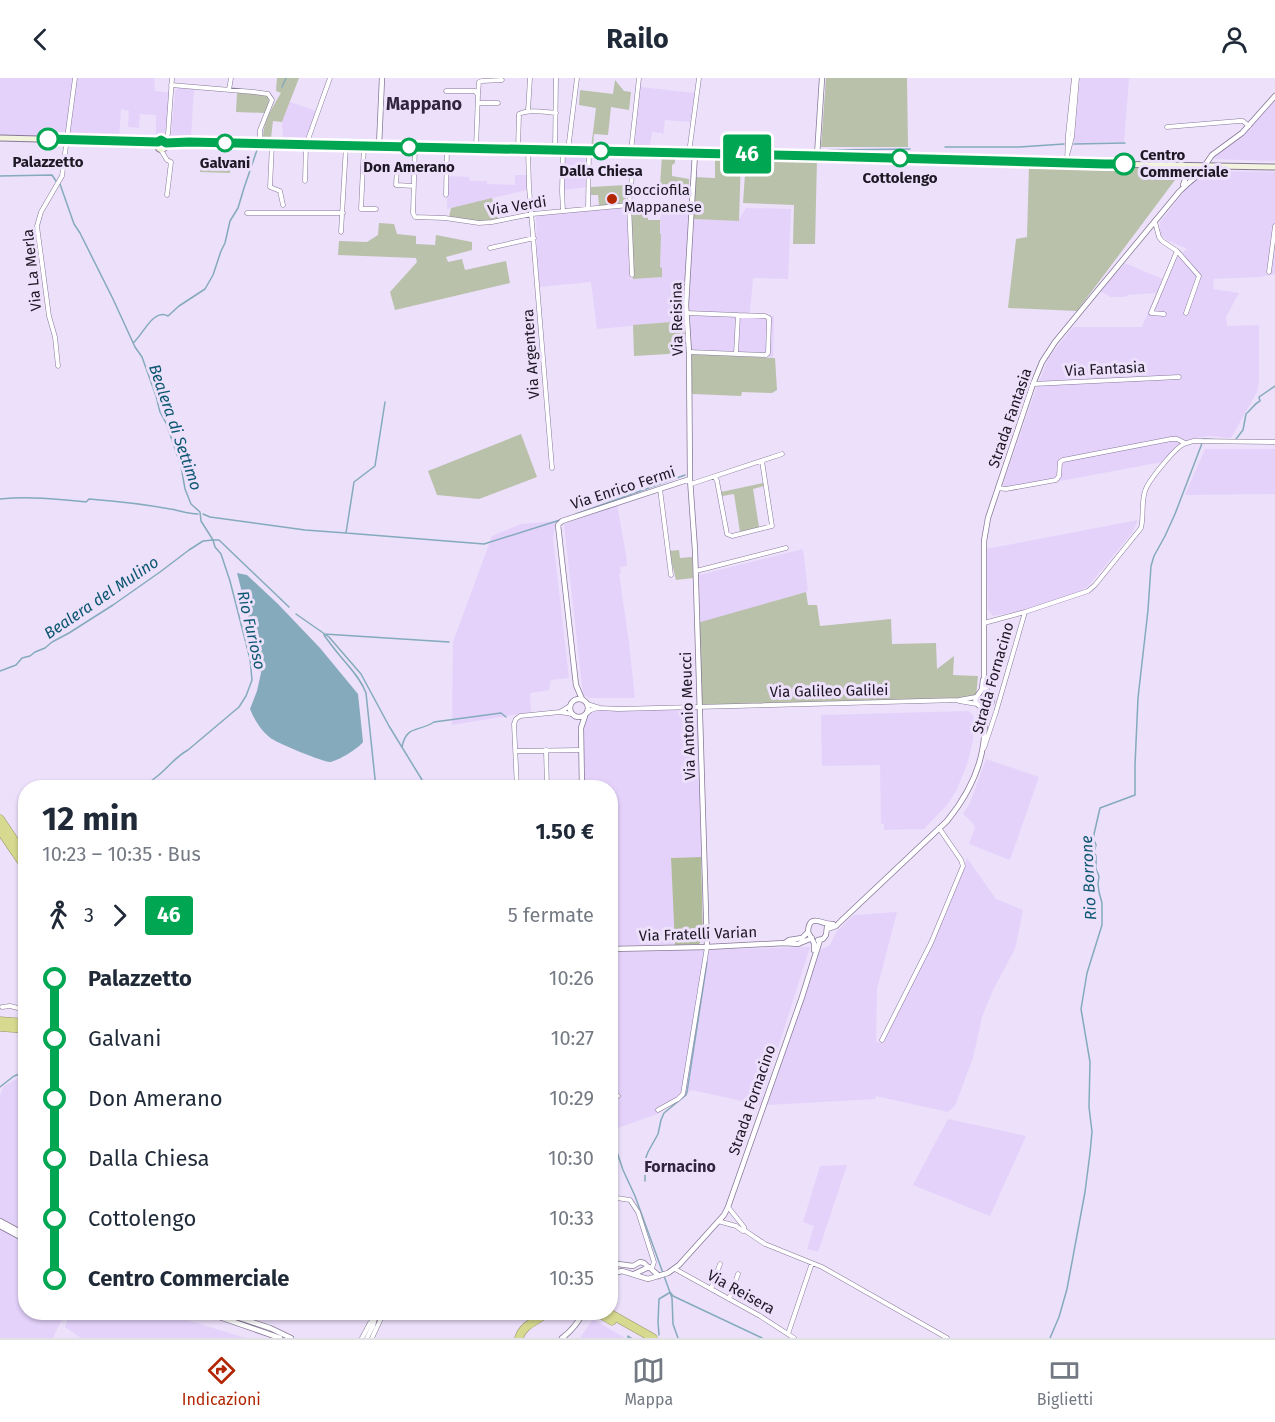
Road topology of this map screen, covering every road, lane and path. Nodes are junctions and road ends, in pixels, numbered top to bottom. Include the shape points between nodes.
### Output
1 (75, 78) edge
2 (172, 78) edge
3 (231, 78) edge
4 (330, 78) edge
5 (382, 78) edge
6 (530, 78) edge
7 (556, 78) edge
8 (577, 78) edge
9 (639, 78) edge
10 (699, 78) edge
11 (822, 78) edge
12 (1076, 78) edge
13 (502, 80) dead end
14 (171, 85) junction
15 (229, 90) junction
16 (446, 91) dead end
17 (478, 95) junction
18 (1275, 96) edge
19 (478, 103) junction
20 (498, 103) dead end
21 (528, 111) junction
22 (556, 113) junction
23 (1167, 126) dead end
24 (1249, 126) junction
25 (0, 138) edge
26 (66, 140) junction
27 (163, 144) junction
28 (260, 144) junction
29 (272, 144) junction
30 (306, 145) junction
31 (346, 146) junction
32 (364, 146) junction
33 (379, 146) junction
34 (415, 147) junction
35 (447, 147) junction
36 (476, 148) junction
37 (518, 149) junction
38 (528, 149) junction
39 (555, 150) junction
40 (566, 150) junction
41 (590, 151) junction
42 (631, 152) junction
43 (692, 153) junction
44 (817, 156) junction
45 (1068, 159) junction
46 (1179, 165) junction
47 (1205, 165) junction
48 (1219, 165) junction
49 (1189, 167) junction
50 (1275, 167) edge
51 (397, 169) dead end
52 (1186, 174) junction
53 (1198, 175) junction
54 (632, 176) dead end
55 (305, 181) dead end
56 (1190, 181) junction
57 (414, 186) junction
58 (1179, 192) junction
59 (167, 195) dead end
60 (446, 195) dead end
61 (629, 205) junction
62 (693, 208) junction
63 (283, 209) junction
64 (376, 209) dead end
65 (588, 209) junction
66 (563, 211) junction
67 (247, 213) dead end
68 (343, 213) junction
69 (532, 214) junction
70 (1155, 221) junction
71 (1275, 226) edge
72 (341, 232) dead end
73 (534, 237) junction
74 (490, 248) dead end
75 (1177, 251) junction
76 (1269, 272) dead end
77 (632, 275) dead end
78 (686, 313) junction
79 (1186, 313) dead end
80 (1164, 314) dead end
81 (738, 315) junction
82 (689, 352) junction
83 (736, 354) junction
84 (58, 366) dead end
85 (1179, 377) dead end
86 (1033, 384) junction
87 (1275, 442) edge
88 (1185, 443) junction
89 (782, 454) dead end
90 (762, 461) junction
91 (552, 468) dead end
92 (715, 477) junction
93 (691, 482) junction
94 (998, 488) junction
95 (660, 489) junction
96 (786, 548) dead end
97 (696, 571) junction
98 (671, 575) dead end
99 (1025, 612) junction
100 (984, 623) junction
101 (984, 675) junction
102 (576, 685) junction
103 (981, 692) junction
104 (988, 692) junction
105 (976, 697) junction
106 (582, 699) junction
107 (959, 700) junction
108 (573, 701) junction
109 (587, 704) junction
110 (990, 705) junction
111 (570, 706) junction
112 (979, 706) junction
113 (699, 707) junction
114 (600, 708) junction
115 (560, 712) junction
116 (586, 714) junction
117 (574, 716) junction
118 (581, 728) junction
119 (546, 750) junction
120 (581, 750) junction
121 (515, 751) junction
122 (982, 751) junction
123 (980, 758) junction
124 (517, 780) edge
125 (547, 780) edge
126 (582, 780) edge
127 (0, 819) edge
128 (939, 828) junction
129 (0, 830) edge
130 (18, 846) edge
131 (18, 856) edge
132 (826, 926) junction
133 (808, 932) junction
134 (812, 939) junction
135 (820, 940) junction
136 (785, 943) junction
137 (707, 947) junction
138 (618, 949) edge
139 (813, 958) junction
140 (2, 1007) dead end
141 (18, 1008) edge
142 (0, 1021) edge
143 (18, 1022) edge
144 (0, 1027) edge
145 (18, 1028) edge
146 (882, 1041) dead end
147 (658, 1110) dead end
148 (618, 1198) edge
149 (728, 1207) junction
150 (0, 1221) edge
151 (718, 1221) junction
152 (0, 1226) edge
153 (744, 1230) junction
154 (18, 1231) edge
155 (18, 1236) edge
156 (812, 1263) junction
157 (618, 1264) edge
158 (720, 1264) dead end
159 (675, 1269) junction
160 (649, 1271) junction
161 (618, 1272) edge
162 (634, 1274) junction
163 (738, 1274) dead end
164 (711, 1289) junction
165 (729, 1299) junction
166 (618, 1318) edge
167 (229, 1320) edge
168 (246, 1320) edge
169 (372, 1320) edge
170 (375, 1320) edge
171 (380, 1320) edge
172 (536, 1320) edge
173 (579, 1320) edge
174 (611, 1320) edge
175 (788, 1334) junction
176 (944, 1337) edge
177 (280, 1338) edge
178 (291, 1338) edge
179 (362, 1338) edge
180 (367, 1338) edge
181 (372, 1338) edge
182 (519, 1338) edge
183 (562, 1338) edge
184 (643, 1338) edge
185 (653, 1338) edge
186 (794, 1338) edge

1 - 26 street, Via La Merla
2 - 14 street
3 - 15 street
4 - 30 street
5 - 33 street
6 - 21 street
7 - 22 street
8 - 40 street
9 - 42 street
10 - 43 street
11 - 44 street
12 - 45 street
13 - 17 street via 479,82
14 - 15 street
14 - 27 street via 168,134
15 - 28 street via 270,96
16 - 17 street
17 - 19 street
18 - 24 street, Strada Fantasia
19 - 20 street
19 - 36 street
21 - 22 street
21 - 37 street via 519,114
22 - 39 street
23 - 24 street via 1243,121
24 - 47 street, Strada Fantasia via 1212,154
25 - 26 main road
26 - 27 main road
26 - 84 street, Via La Merla via 62,176 37,226
27 - 28 main road
27 - 59 street via 171,162
28 - 29 main road
29 - 30 main road
29 - 63 street via 270,187 280,191
30 - 31 main road
30 - 55 street
31 - 32 main road
31 - 68 street
32 - 33 main road
32 - 64 street via 361,209
33 - 34 main road
34 - 35 main road
34 - 57 street, Via Verdi
35 - 36 main road
35 - 60 street
36 - 37 main road
37 - 38 main road
38 - 39 main road
38 - 69 street, Via Argentera
39 - 40 main road
40 - 41 main road
40 - 66 street
41 - 42 main road
41 - 65 street
42 - 43 main road
43 - 44 main road
43 - 62 street, Via Reisina
44 - 45 main road
45 - 46 main road
46 - 49 main road
46 - 52 street
47 - 48 main road
47 - 49 main road
47 - 53 street, Strada Fantasia
48 - 50 main road
48 - 53 street, Strada Fantasia
49 - 52 street, Strada Fantasia
49 - 56 street
51 - 57 street via 396,185
52 - 58 street, Strada Fantasia
53 - 56 street, Strada Fantasia
54 - 61 street
56 - 58 street, Strada Fantasia
57 - 69 street, Via Verdi via 415,218 478,223
58 - 70 street, Strada Fantasia
61 - 62 street, Via Verdi
61 - 65 street, Via Verdi
61 - 77 street
62 - 78 street, Via Reisina
63 - 67 street
63 - 68 street
65 - 66 street, Via Verdi
66 - 69 street, Via Verdi
68 - 72 street
69 - 73 street, Via Argentera
70 - 75 street via 1159,237
70 - 86 street, Strada Fantasia via 1055,342
71 - 76 street
73 - 74 street
73 - 91 street, Via Argentera
75 - 79 street via 1199,276
75 - 80 street via 1151,313
78 - 81 street
78 - 82 street, Via Reisina
81 - 83 street
81 - 83 street via 769,318 768,353
82 - 83 street
82 - 93 street, Via Reisina
85 - 86 street, Via Fantasia
86 - 94 street, Strada Fantasia
87 - 88 street
88 - 94 street via 1171,438 1063,460 1056,480
88 - 99 street, Strada Fornacino via 1151,479 1145,490 1140,528 1095,585 1080,595
89 - 90 street, Via Enrico Fermi
90 - 92 street, Via Enrico Fermi
90 - 92 street via 772,526 727,534
92 - 93 street, Via Enrico Fermi
93 - 95 street, Via Enrico Fermi
93 - 97 street, Via Antonio Meucci
94 - 100 street, Strada Fantasia via 984,541
95 - 98 street
95 - 102 street, Via Enrico Fermi via 558,525
96 - 97 street
97 - 113 street, Via Antonio Meucci
99 - 100 street, Strada Fornacino
99 - 122 street, Strada Fornacino
100 - 101 street, Strada Fantasia
101 - 103 street
101 - 104 street
102 - 106 street
102 - 108 street
103 - 104 street
103 - 105 street
104 - 110 street via 992,698
105 - 107 street, Via Galileo Galilei
105 - 112 street
106 - 108 street
106 - 109 street
107 - 112 street, Via Galileo Galilei
107 - 113 street, Via Galileo Galilei
108 - 111 street
109 - 114 street
109 - 116 street
110 - 112 street
110 - 122 street, Strada Fornacino
111 - 115 street
111 - 117 street
112 - 123 street, Strada Fornacino via 983,717
113 - 114 street, Via Galileo Galilei
113 - 137 street, Via Antonio Meucci
114 - 116 street
115 - 117 street
115 - 121 street via 519,716 514,724
116 - 117 street
116 - 118 street
117 - 118 street
118 - 120 street
119 - 120 street
119 - 121 street
119 - 125 street
120 - 126 street
121 - 124 street
122 - 123 street, Strada Fornacino
123 - 128 street, Strada Fornacino via 968,791
127 - 130 highway
128 - 132 street, Strada Fornacino via 836,926
128 - 146 street via 963,867 931,943
129 - 131 highway
132 - 133 street via 814,921
132 - 135 street via 826,934
133 - 134 street
133 - 136 street, Via Fratelli Varian
134 - 135 street
134 - 136 street, Via Fratelli Varian
134 - 139 street, Strada Fornacino
135 - 139 street, Strada Fornacino
136 - 137 street, Via Fratelli Varian
137 - 138 street, Via Fratelli Varian
137 - 147 street via 683,1094
139 - 149 street, Strada Fornacino
140 - 141 street
142 - 143 highway
144 - 145 highway
148 - 160 street via 630,1200 638,1212 654,1262
149 - 151 street, Strada Fornacino
149 - 153 street
150 - 154 street
151 - 153 street
151 - 159 street, Strada Fornacino
152 - 155 street
153 - 156 street via 765,1244
156 - 175 street
156 - 176 street
157 - 160 street
158 - 164 street
159 - 160 street, Strada Fornacino via 662,1275
159 - 164 street, Via Reisera
160 - 162 street
160 - 162 street via 642,1274 644,1278
161 - 162 street
163 - 165 street
164 - 165 street, Via Reisera
165 - 175 street, Via Reisera
166 - 185 highway
167 - 177 street
168 - 178 street
169 - 179 street
170 - 180 street
171 - 181 street
172 - 182 highway via 524,1328
173 - 183 street
174 - 184 highway
175 - 186 street, Via Reisera

